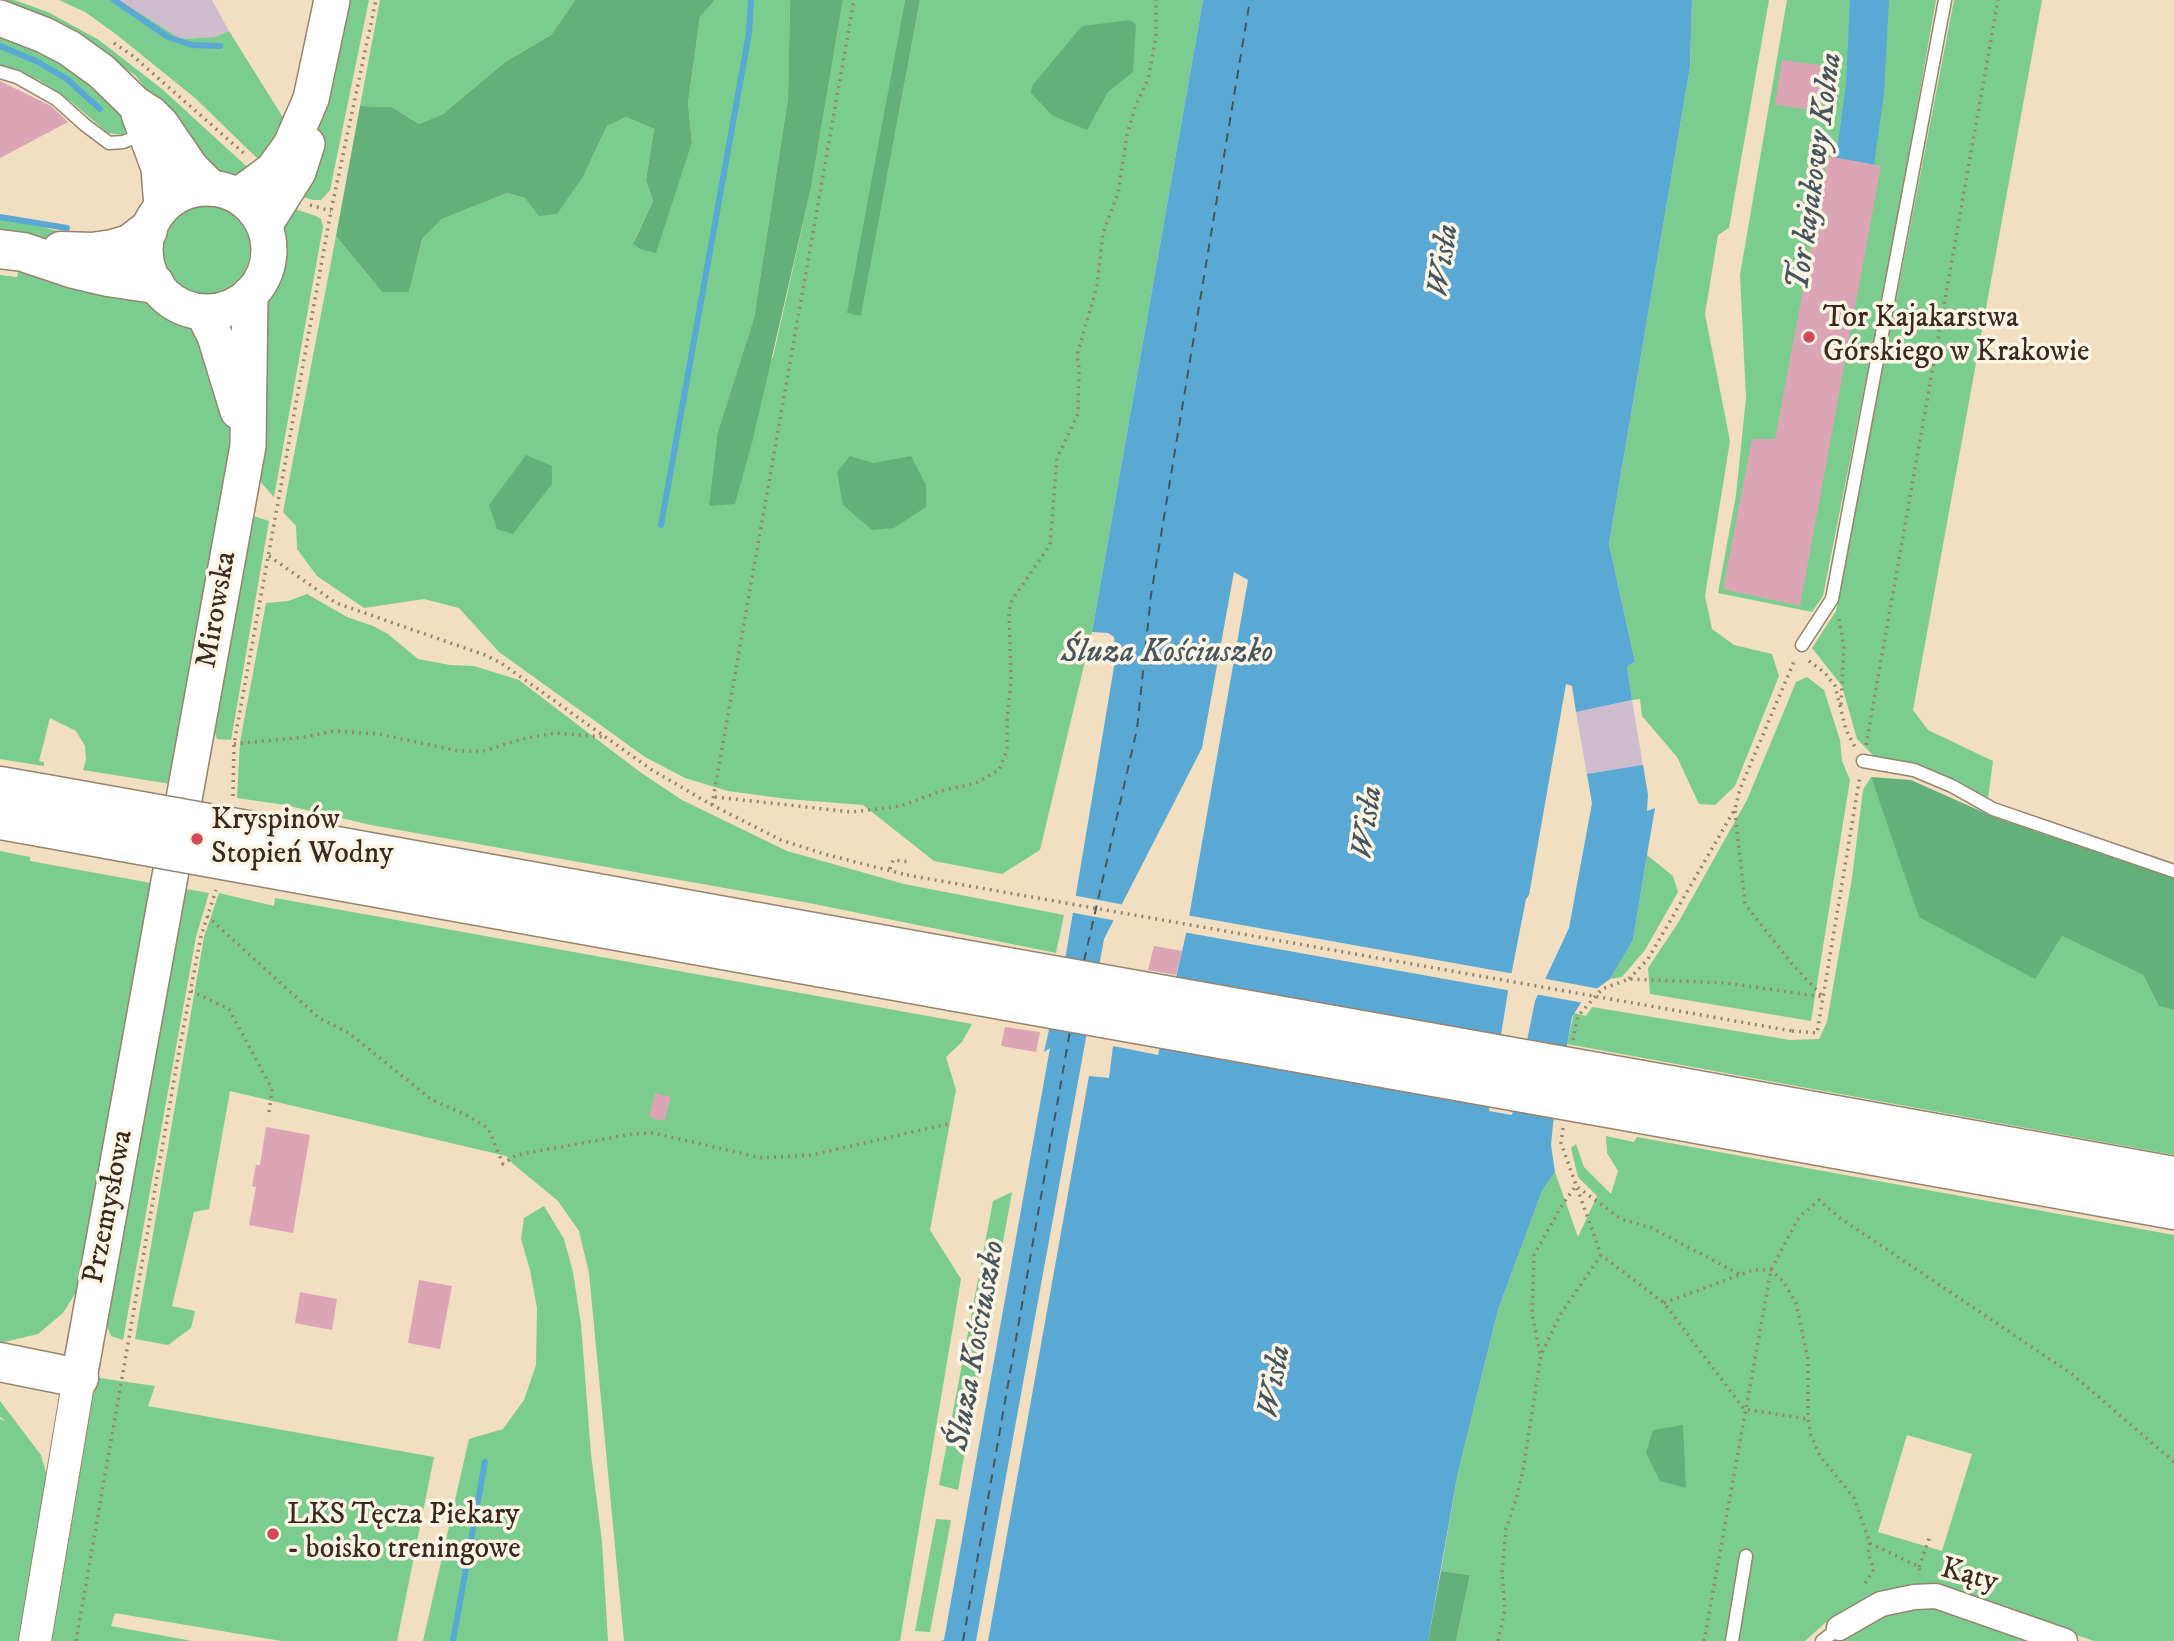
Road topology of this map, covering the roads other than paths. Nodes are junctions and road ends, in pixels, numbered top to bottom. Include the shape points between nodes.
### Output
1 (332, 0) edge
2 (1945, 0) edge
3 (0, 18) edge
4 (0, 72) edge
5 (308, 109) junction
6 (140, 118) junction
7 (224, 192) junction
8 (155, 218) junction
9 (264, 226) junction
10 (12, 251) edge
11 (155, 284) junction
12 (250, 294) junction
13 (203, 312) junction
14 (248, 446) junction
15 (1800, 649) road end
16 (1863, 761) road end
17 (188, 774) joint
18 (0, 786) edge
19 (43, 811) junction
20 (0, 820) edge
21 (2174, 871) edge
22 (1639, 1096) junction
23 (2174, 1176) edge
24 (2174, 1210) edge
25 (0, 1362) edge
26 (79, 1378) junction
27 (1745, 1556) dead end
28 (1831, 1634) edge
29 (35, 1641) edge
30 (1732, 1641) edge
31 (2065, 1641) edge

1 - 5 main road
2 - 15 lane via 1832,599
3 - 6 main road via 69,48 101,71
4 - 6 lane via 56,99 109,143 123,142
5 - 7 main road via 291,145 268,174
5 - 9 main road via 303,162
6 - 7 main road via 151,114 191,168
6 - 8 main road via 159,168
7 - 8 main road via 184,192
7 - 9 main road via 258,214
8 - 10 highway via 130,244 113,250
8 - 11 main road via 144,252
9 - 12 main road via 267,262
10 - 11 highway via 74,269
11 - 13 main road via 176,304
12 - 13 main road via 236,304
12 - 14 main road, Mirowska
13 - 14 main road, Mirowska via 215,336
14 - 17 main road, Mirowska
16 - 21 lane via 1914,770 1993,809
17 - 26 main road, Przemysłowa
18 - 19 highway
19 - 20 highway
19 - 22 highway, bridge
22 - 23 highway
22 - 24 highway
25 - 26 highway
26 - 29 street, Przemysłowa
27 - 30 lane
28 - 31 street, Kąty via 1881,1604 1936,1596

